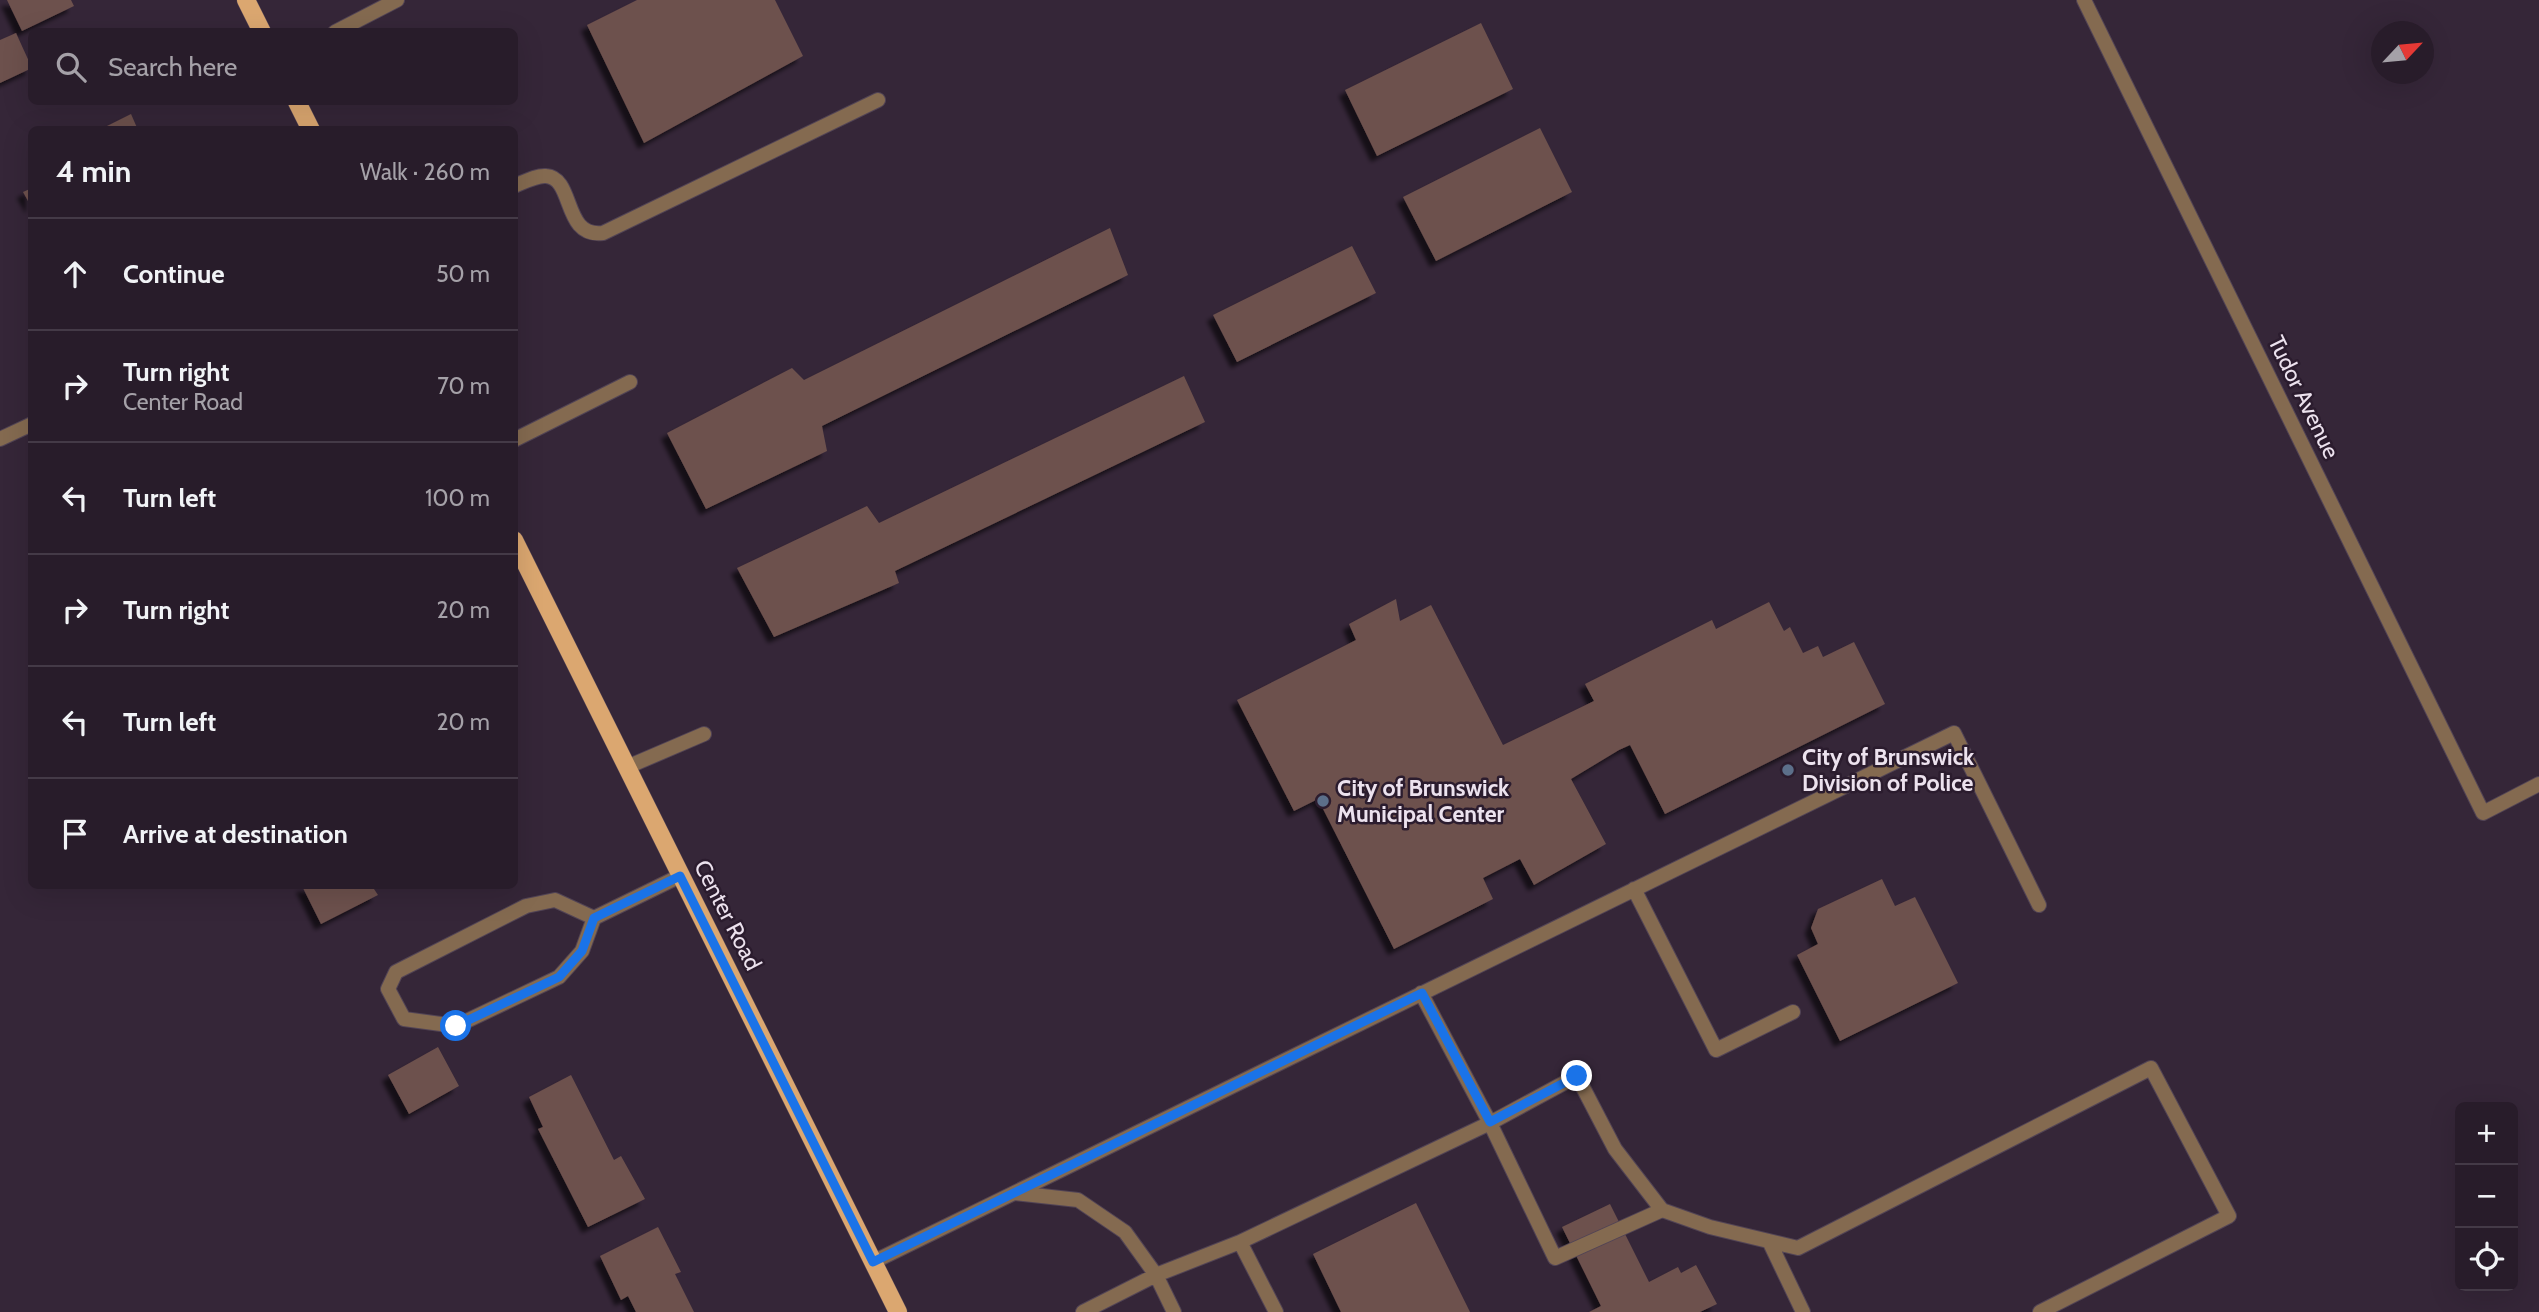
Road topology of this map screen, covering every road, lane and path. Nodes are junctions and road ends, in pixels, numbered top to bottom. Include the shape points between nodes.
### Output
1 (246, 0) edge
2 (397, 0) edge
3 (2084, 0) edge
4 (260, 28) edge
5 (343, 28) edge
6 (878, 100) dead end
7 (298, 105) edge
8 (309, 126) edge
9 (518, 185) edge
10 (630, 382) dead end
11 (28, 426) edge
12 (518, 438) edge
13 (0, 439) edge
14 (518, 548) edge
15 (704, 734) dead end
16 (627, 767) junction
17 (2539, 785) edge
18 (680, 876) junction
19 (1634, 889) junction
20 (2039, 905) dead end
21 (594, 918) junction
22 (1422, 993) junction
23 (1793, 1012) dead end
24 (1490, 1122) junction
25 (1014, 1193) junction
26 (1662, 1210) junction
27 (1769, 1241) junction
28 (1240, 1242) junction
29 (873, 1262) junction
30 (1156, 1275) junction
31 (898, 1312) edge
32 (1083, 1312) edge
33 (1174, 1312) edge
34 (1276, 1312) edge
35 (1803, 1312) edge
36 (2040, 1312) edge

1 - 4 main road
2 - 5 street
3 - 17 street, Tudor Avenue via 2483,813
6 - 9 street via 603,233 581,229 558,181 550,176
7 - 8 main road
10 - 12 street
11 - 13 street
14 - 16 main road, Center Road
15 - 16 street
16 - 18 main road, Center Road
18 - 21 street
18 - 29 main road, Center Road
19 - 20 street via 1954,733
19 - 22 street
19 - 23 street via 1716,1049
21 - 21 street via 555,900 526,906 396,972 388,989 404,1019 456,1026 559,977 582,951
22 - 24 street
22 - 25 street
24 - 26 street via 1577,1076 1615,1149
24 - 26 street via 1555,1258
24 - 28 street
25 - 29 street
25 - 30 street via 1078,1200 1125,1233
26 - 27 street
27 - 35 street
27 - 36 street via 1798,1248 2151,1068 2229,1216
28 - 30 street
28 - 34 street
29 - 31 main road, Center Road
30 - 32 street
30 - 33 street

